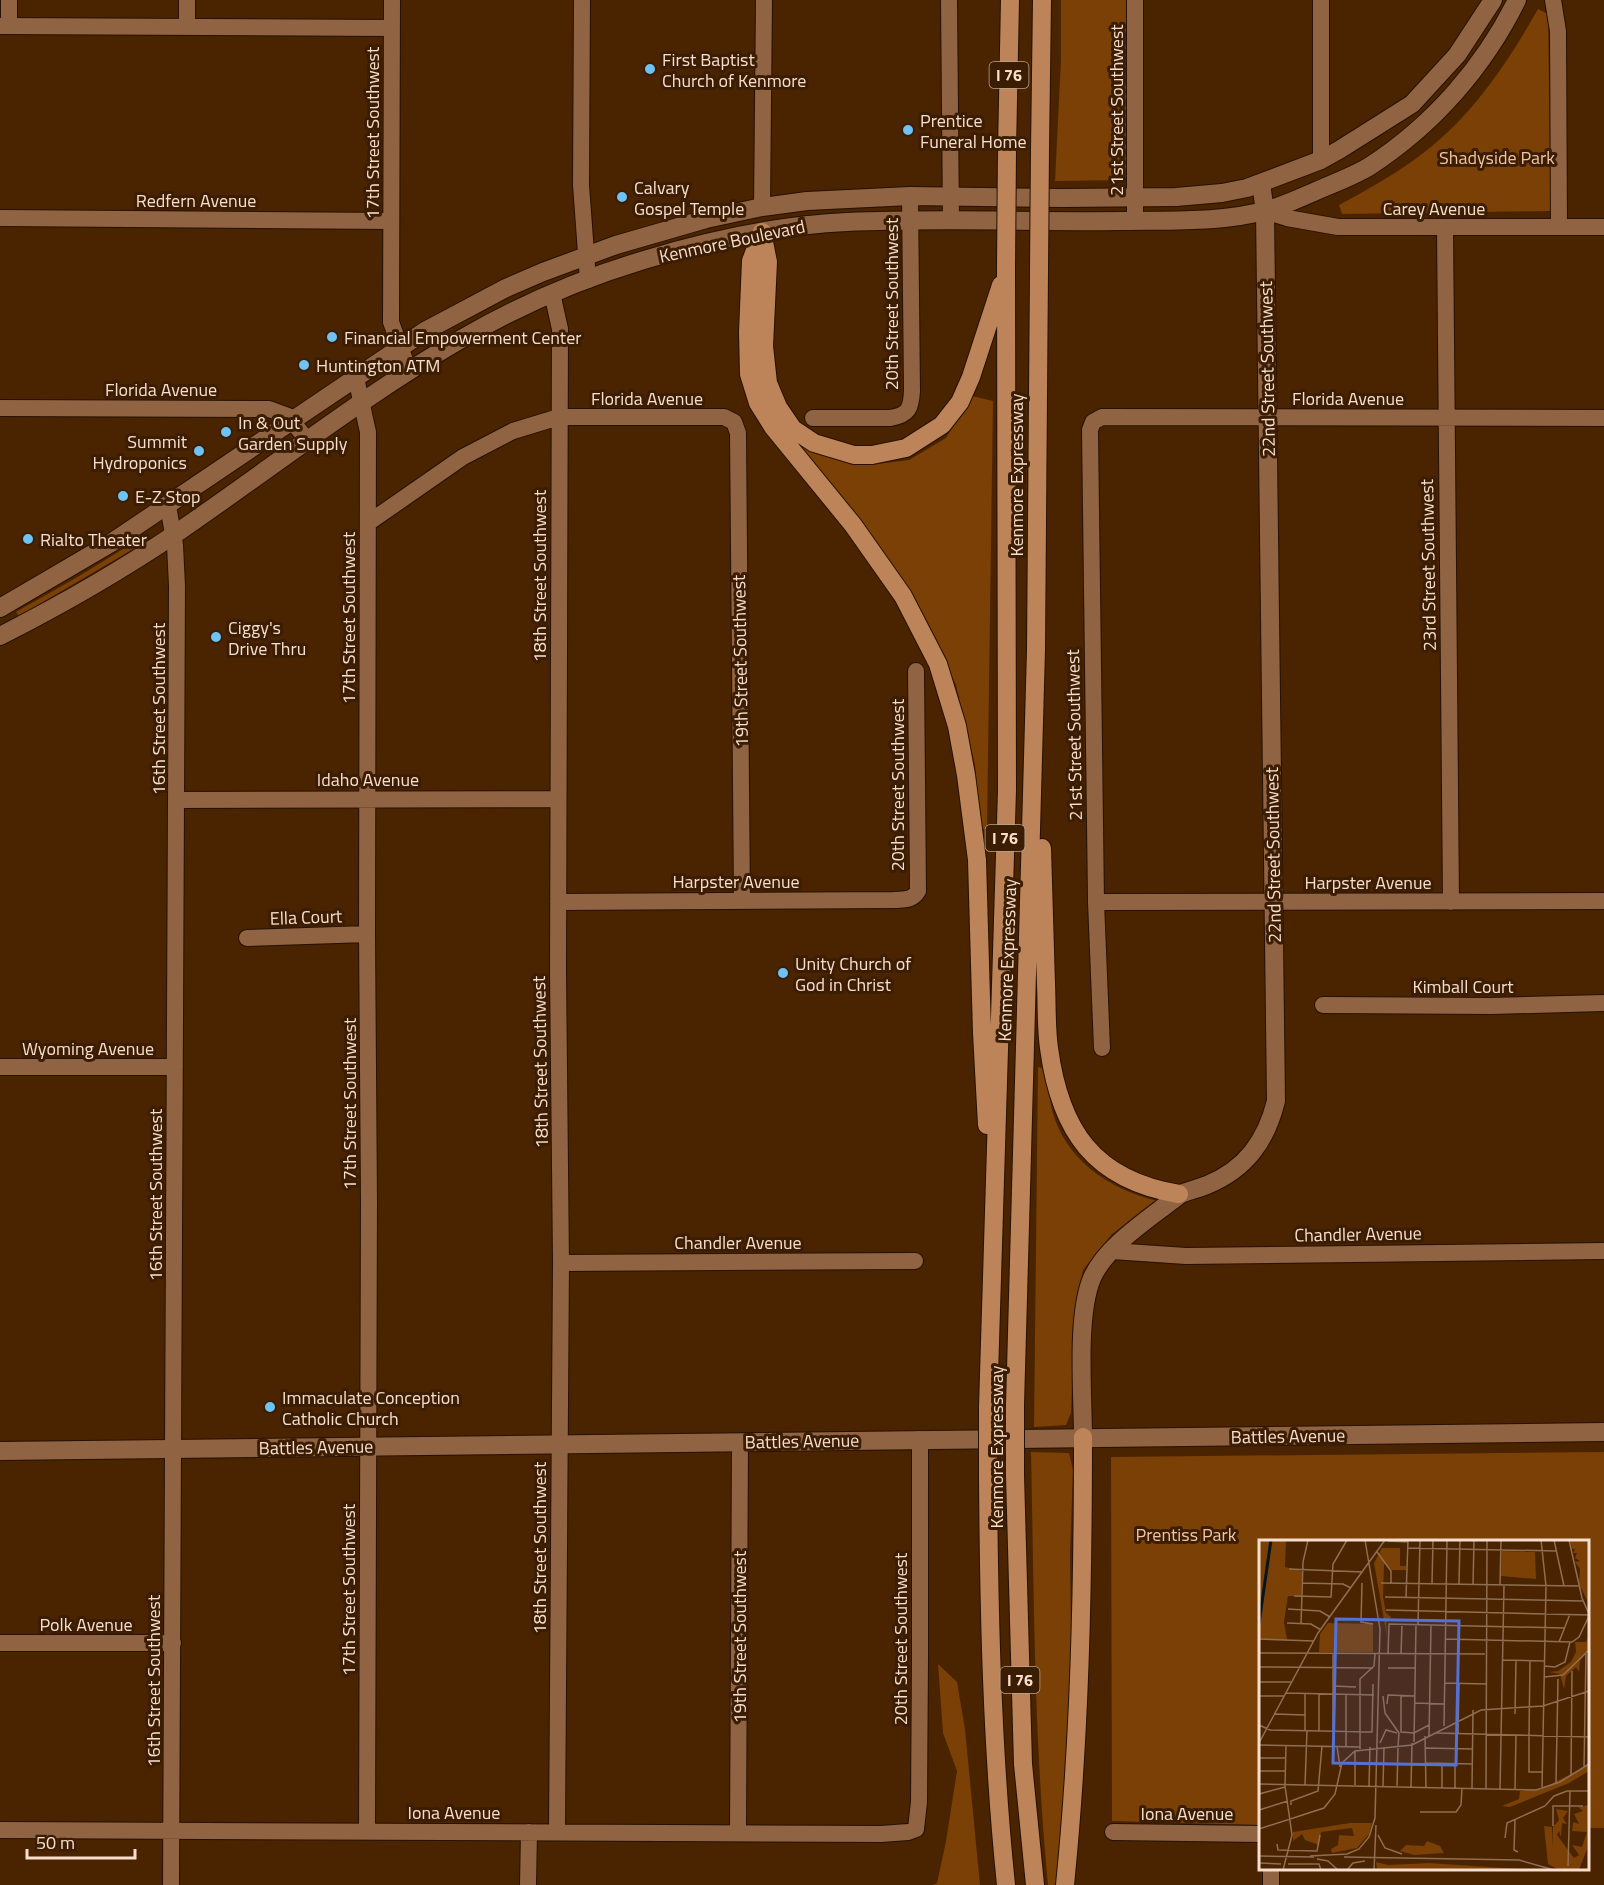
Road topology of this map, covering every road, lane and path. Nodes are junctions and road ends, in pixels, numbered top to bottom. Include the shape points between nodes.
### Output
1 (9, 0) edge
2 (187, 0) edge
3 (392, 0) edge
4 (582, 0) edge
5 (764, 0) edge
6 (949, 0) edge
7 (1010, 0) edge
8 (1042, 0) edge
9 (1136, 0) edge
10 (1321, 0) edge
11 (1493, 0) edge
12 (1517, 0) edge
13 (1553, 0) edge
14 (4, 26) edge
15 (187, 27) junction
16 (392, 27) junction
17 (1321, 160) junction
18 (1261, 184) junction
19 (910, 196) junction
20 (951, 196) junction
21 (1135, 198) junction
22 (762, 207) junction
23 (1265, 211) junction
24 (0, 218) edge
25 (911, 220) junction
26 (392, 221) junction
27 (951, 221) junction
28 (1135, 221) junction
29 (1445, 227) junction
30 (1559, 227) junction
31 (1604, 227) edge
32 (762, 232) junction
33 (586, 255) junction
34 (1006, 268) junction
35 (588, 280) junction
36 (552, 293) junction
37 (400, 348) junction
38 (409, 371) junction
39 (356, 378) junction
40 (362, 404) junction
41 (0, 408) edge
42 (560, 417) junction
43 (1268, 417) junction
44 (1446, 417) junction
45 (813, 418) dead end
46 (1604, 418) edge
47 (292, 421) junction
48 (734, 422) joint
49 (1093, 422) joint
50 (308, 441) junction
51 (168, 506) junction
52 (368, 523) junction
53 (174, 535) junction
54 (0, 608) edge
55 (0, 636) edge
56 (1036, 650) junction
57 (916, 671) dead end
58 (367, 798) junction
59 (558, 799) junction
60 (177, 800) junction
61 (914, 897) joint
62 (742, 900) junction
63 (1273, 901) junction
64 (1604, 901) edge
65 (558, 902) junction
66 (1096, 902) junction
67 (1451, 902) junction
68 (367, 934) junction
69 (247, 938) dead end
70 (1604, 1003) edge
71 (1323, 1005) dead end
72 (1101, 1048) dead end
73 (0, 1067) edge
74 (175, 1067) junction
75 (1179, 1194) junction
76 (1112, 1251) junction
77 (1604, 1251) edge
78 (994, 1253) junction
79 (915, 1261) dead end
80 (561, 1263) junction
81 (1604, 1432) edge
82 (1083, 1437) junction
83 (920, 1439) junction
84 (740, 1442) junction
85 (559, 1444) junction
86 (368, 1447) junction
87 (174, 1449) junction
88 (0, 1451) edge
89 (0, 1643) edge
90 (173, 1643) junction
91 (0, 1830) edge
92 (172, 1831) junction
93 (367, 1831) junction
94 (529, 1832) junction
95 (557, 1832) junction
96 (738, 1832) junction
97 (908, 1832) joint
98 (1113, 1832) dead end
99 (1259, 1834) edge
100 (171, 1885) edge
101 (528, 1885) edge
102 (1006, 1885) edge
103 (1035, 1885) edge
104 (1065, 1885) edge

1 - 14 street
2 - 15 street
3 - 16 street, 17th Street Southwest
4 - 33 street via 581,185
5 - 22 street
6 - 20 street
7 - 34 highway, Kenmore Expressway / I 76, bridge
8 - 56 highway, Kenmore Expressway / I 76, bridge
9 - 21 street, 21st Street Southwest
10 - 17 street
11 - 17 main road, Kenmore Boulevard via 1457,55 1412,104
12 - 23 main road, Kenmore Boulevard via 1467,80 1415,131 1369,166
13 - 30 street via 1558,31
14 - 15 street
15 - 16 street
16 - 26 street, 17th Street Southwest
17 - 18 main road, Kenmore Boulevard
18 - 21 main road, Kenmore Boulevard via 1222,193
18 - 23 main road, 22nd Street Southwest
19 - 20 main road, Kenmore Boulevard
19 - 22 main road, Kenmore Boulevard
19 - 25 street, 20th Street Southwest
20 - 21 main road, Kenmore Boulevard
20 - 27 street
21 - 28 street, 21st Street Southwest
22 - 32 main road
22 - 33 main road, Kenmore Boulevard via 706,219
23 - 28 main road, Kenmore Boulevard via 1196,220
23 - 29 street, Carey Avenue via 1338,227
23 - 43 main road, 22nd Street Southwest
24 - 26 street, Redfern Avenue
25 - 27 main road, Kenmore Boulevard
25 - 32 main road, Kenmore Boulevard via 804,225
25 - 45 street, 20th Street Southwest via 912,391 908,411 890,418
26 - 37 street, 17th Street Southwest via 392,322
27 - 28 main road, Kenmore Boulevard
29 - 30 street, Carey Avenue
29 - 44 street, 23rd Street Southwest
30 - 31 street, Carey Avenue
32 - 34 highway via 768,262 764,346 768,383 793,429 814,443 854,455 906,448 942,425 960,402 971,377
32 - 35 main road, Kenmore Boulevard via 644,260
32 - 78 highway via 751,261 748,332 749,374 758,403 773,427 854,525 903,596 938,664 957,726 977,860
33 - 35 street
33 - 37 main road, Kenmore Boulevard via 506,288
34 - 78 highway, Kenmore Expressway / I 76 via 1007,790
35 - 36 main road, Kenmore Boulevard
36 - 38 main road, Kenmore Boulevard via 465,336
36 - 42 street, 18th Street Southwest via 560,329
37 - 38 street, 17th Street Southwest
37 - 39 main road, Kenmore Boulevard
38 - 40 main road, Kenmore Boulevard
39 - 40 street, 17th Street Southwest
39 - 47 main road, Kenmore Boulevard
40 - 50 main road, Kenmore Boulevard
40 - 52 street, 17th Street Southwest via 368,432
41 - 47 street, Florida Avenue via 269,409
42 - 48 street, Florida Avenue via 724,417
42 - 52 street, Florida Avenue via 513,431 463,457
42 - 59 street, 18th Street Southwest
43 - 44 street, Florida Avenue
43 - 49 street, Florida Avenue via 1102,417
43 - 63 main road, 22nd Street Southwest
44 - 46 street, Florida Avenue
44 - 67 street, 23rd Street Southwest
47 - 50 street, Florida Avenue
47 - 51 main road, Kenmore Boulevard
48 - 62 street, 19th Street Southwest via 738,433
49 - 66 street, 21st Street Southwest via 1090,430
50 - 53 main road, Kenmore Boulevard
51 - 53 street, 16th Street Southwest
51 - 54 main road, Kenmore Boulevard
52 - 58 street, 17th Street Southwest
53 - 55 main road, Kenmore Boulevard
53 - 60 street, 16th Street Southwest
56 - 75 highway via 1048,1048 1064,1113 1090,1153 1108,1169 1130,1180
56 - 103 highway, Kenmore Expressway / I 76, bridge via 1015,1405 1023,1764
57 - 61 street, 20th Street Southwest via 918,891
58 - 59 street, Idaho Avenue
58 - 60 street, Idaho Avenue
58 - 68 street, 17th Street Southwest
59 - 65 street, 18th Street Southwest
60 - 74 street, 16th Street Southwest
61 - 62 street, Harpster Avenue
62 - 65 street, Harpster Avenue
63 - 66 street, Harpster Avenue
63 - 67 street, Harpster Avenue
63 - 75 main road, 22nd Street Southwest via 1276,1101 1271,1122 1251,1155 1235,1168 1206,1186
64 - 67 street, Harpster Avenue
65 - 80 street, 18th Street Southwest
66 - 72 street, 21st Street Southwest
68 - 69 street, Ella Court
68 - 86 street, 17th Street Southwest
70 - 71 street, Kimball Court
73 - 74 street, Wyoming Avenue
74 - 87 street, 16th Street Southwest
75 - 76 main road, 22nd Street Southwest
76 - 77 street, Chandler Avenue via 1185,1256
76 - 82 main road, 22nd Street Southwest via 1093,1276 1086,1295
78 - 102 highway, Kenmore Expressway / I 76, bridge via 988,1407 990,1659
79 - 80 street, Chandler Avenue
80 - 85 street, 18th Street Southwest
81 - 82 main road, Battles Avenue
82 - 83 main road, Battles Avenue
82 - 104 highway via 1077,1732
83 - 84 main road, Battles Avenue
83 - 97 street, 20th Street Southwest via 919,1802 916,1829
84 - 85 main road, Battles Avenue
84 - 96 street, 19th Street Southwest
85 - 86 main road, Battles Avenue
85 - 95 street, 18th Street Southwest
86 - 87 main road, Battles Avenue
86 - 93 street, 17th Street Southwest
87 - 88 main road, Battles Avenue
87 - 90 street, 16th Street Southwest
89 - 90 street, Polk Avenue
90 - 92 street, 16th Street Southwest
91 - 92 street, Iona Avenue
92 - 93 street, Iona Avenue
92 - 100 street, 16th Street Southwest
93 - 94 street, Iona Avenue
94 - 95 street, Iona Avenue
94 - 101 street
95 - 96 street, Iona Avenue
96 - 97 street, Iona Avenue
98 - 99 street, Iona Avenue

